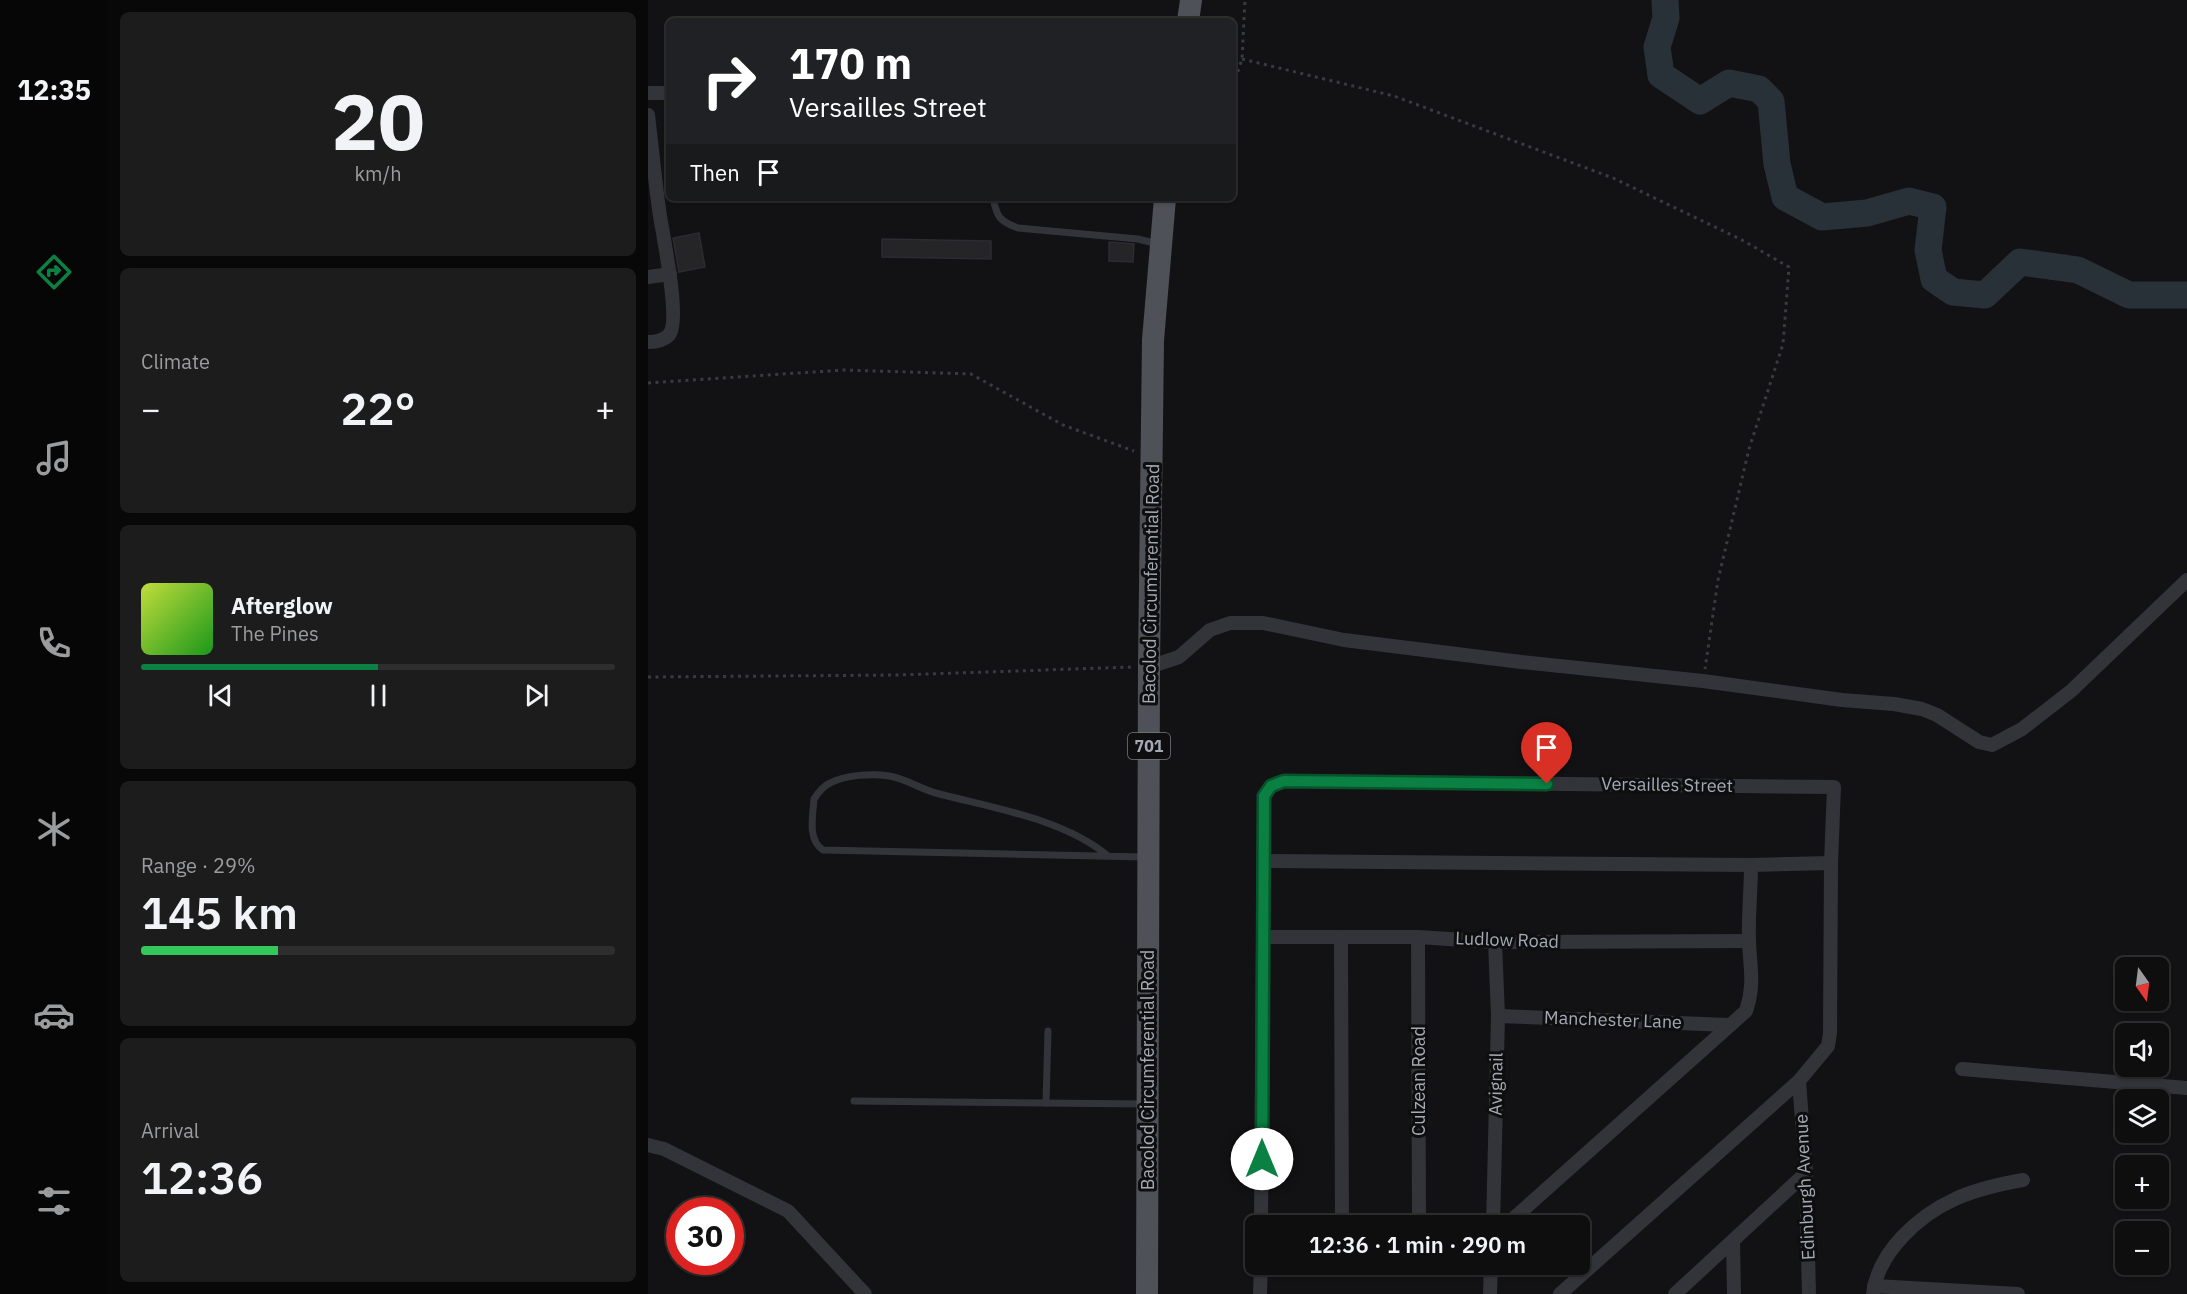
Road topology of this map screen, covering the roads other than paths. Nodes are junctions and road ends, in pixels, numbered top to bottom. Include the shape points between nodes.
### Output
1 (1191, 0) edge
2 (1188, 18) edge
3 (648, 93) edge
4 (666, 93) edge
5 (648, 115) edge
6 (651, 160) edge
7 (994, 201) edge
8 (1165, 201) edge
9 (654, 216) edge
10 (1160, 245) junction
11 (670, 274) junction
12 (648, 277) edge
13 (648, 342) edge
14 (2187, 580) edge
15 (1149, 667) junction
16 (1107, 855) junction
17 (1149, 857) junction
18 (1264, 861) junction
19 (1831, 863) junction
20 (1751, 865) junction
21 (1264, 937) junction
22 (1341, 937) junction
23 (1418, 937) junction
24 (1749, 941) junction
25 (1495, 942) junction
26 (1498, 1016) junction
27 (1729, 1025) junction
28 (1048, 1031) dead end
29 (1962, 1069) dead end
30 (1799, 1081) junction
31 (2187, 1088) edge
32 (854, 1101) dead end
33 (1046, 1103) junction
34 (1148, 1104) junction
35 (648, 1145) edge
36 (1806, 1173) junction
37 (2022, 1180) dead end
38 (1261, 1215) edge
39 (1342, 1215) edge
40 (1419, 1215) edge
41 (1493, 1215) edge
42 (1517, 1215) edge
43 (1733, 1241) junction
44 (1261, 1275) edge
45 (1491, 1275) edge
46 (1873, 1290) edge
47 (865, 1294) edge
48 (1147, 1294) edge
49 (1260, 1294) edge
50 (1490, 1294) edge
51 (1560, 1294) edge
52 (1675, 1294) edge
53 (1734, 1294) edge
54 (1809, 1294) edge
55 (2018, 1294) edge

1 - 2 main road
3 - 4 street
5 - 6 street
6 - 9 street
7 - 10 lane via 997,216 1018,228 1138,239
8 - 10 main road, Bacolod Circumferential Road / 701
9 - 11 street
10 - 15 main road, Bacolod Circumferential Road / 701 via 1153,340
11 - 12 street
11 - 13 street via 673,327 669,335
14 - 15 street via 2070,691 2022,729 1992,745 1979,742 1922,709 1344,640 1263,623 1230,623 1210,630 1179,657
15 - 17 main road, Bacolod Circumferential Road / 701
16 - 16 lane via 1083,838 1018,813 935,793 888,775 829,783 814,799 813,838 823,850
16 - 17 lane
17 - 34 main road, Bacolod Circumferential Road / 701
18 - 19 street, Versailles Street via 1264,796 1271,786 1284,781 1834,787
18 - 20 street
18 - 21 street
19 - 20 street
19 - 30 street via 1829,1040 1820,1059
20 - 24 street
21 - 22 street, Ludlow Road
21 - 38 street
22 - 23 street, Ludlow Road
22 - 39 street
23 - 25 street, Ludlow Road
23 - 40 street, Culzean Road
24 - 25 street, Ludlow Road
24 - 27 street via 1751,994 1746,1011
25 - 26 street, Avignail
26 - 27 street, Manchester Lane
26 - 41 street, Avignail
27 - 42 street
28 - 33 lane
29 - 31 street
30 - 36 street, Edinburgh Avenue
30 - 51 street
32 - 33 lane
33 - 34 lane
34 - 48 main road, Bacolod Circumferential Road / 701
35 - 47 street via 664,1149 788,1211
36 - 43 street
36 - 54 street, Edinburgh Avenue
37 - 46 street via 1956,1198 1926,1215 1886,1258
43 - 52 street
43 - 53 street
44 - 49 street
45 - 50 street
46 - 55 street

